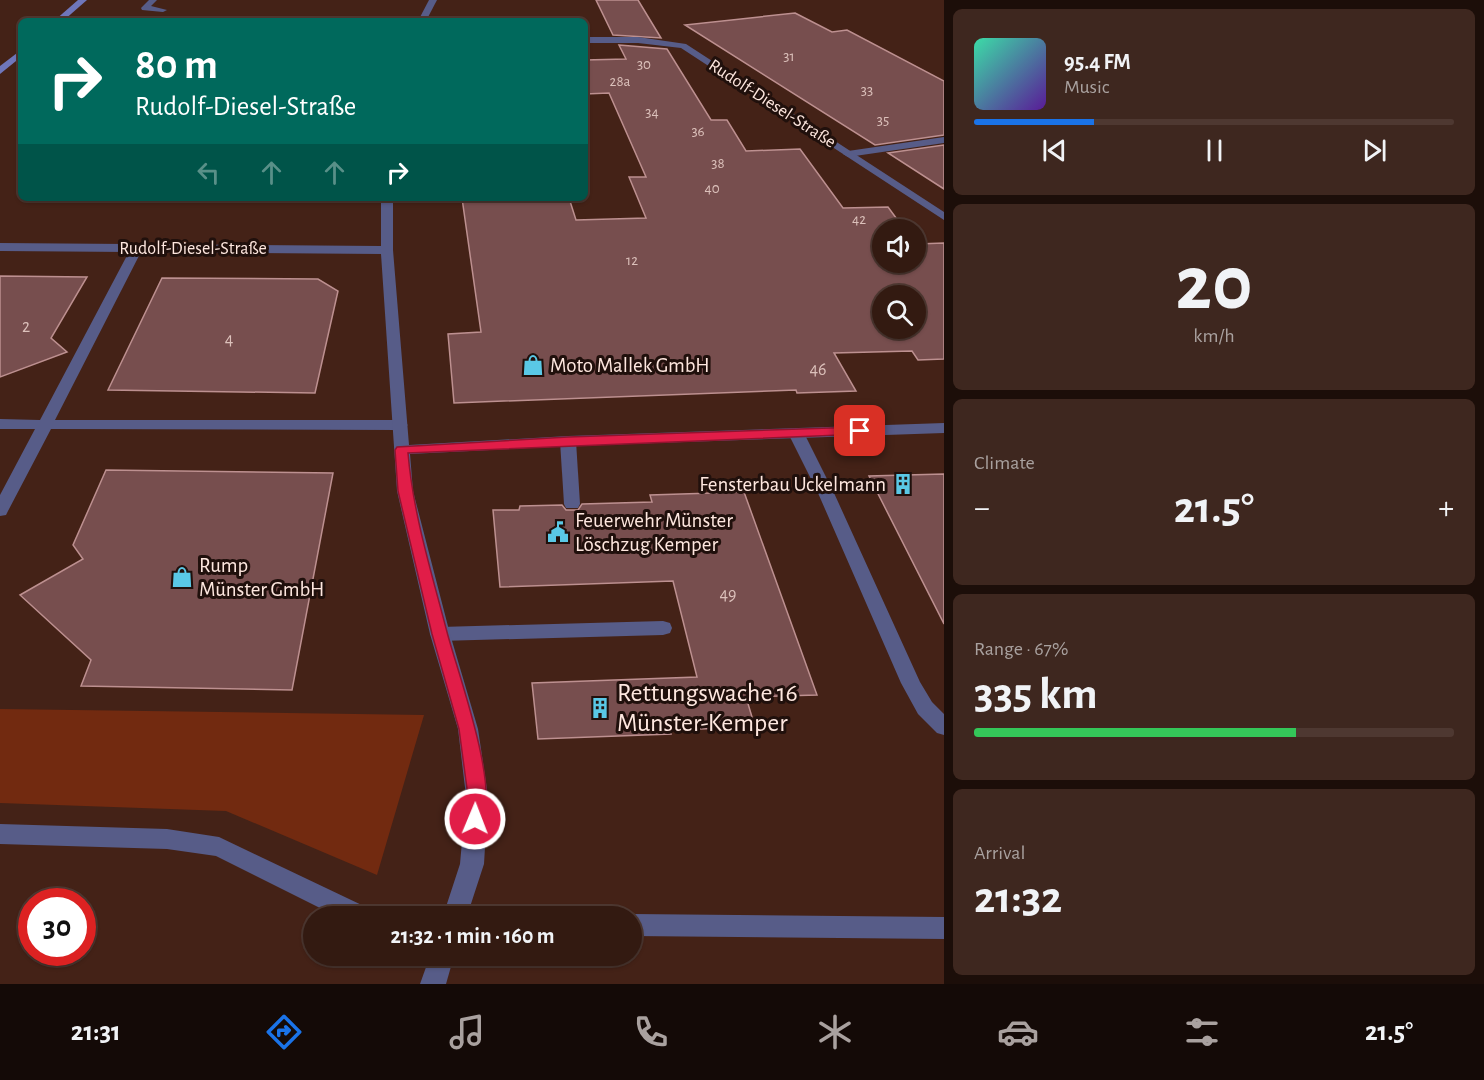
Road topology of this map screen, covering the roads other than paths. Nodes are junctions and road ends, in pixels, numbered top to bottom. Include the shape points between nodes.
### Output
1 (82, 0) edge
2 (153, 0) edge
3 (433, 0) edge
4 (163, 10) dead end
5 (61, 18) edge
6 (424, 18) edge
7 (588, 40) edge
8 (18, 55) edge
9 (0, 70) edge
10 (944, 140) edge
11 (848, 154) junction
12 (387, 201) edge
13 (944, 217) edge
14 (0, 247) edge
15 (137, 248) junction
16 (387, 250) junction
17 (0, 424) edge
18 (45, 425) junction
19 (400, 425) junction
20 (944, 428) edge
21 (796, 433) junction
22 (568, 441) junction
23 (401, 450) junction
24 (572, 504) dead end
25 (0, 511) edge
26 (663, 628) dead end
27 (440, 634) junction
28 (944, 727) edge
29 (0, 834) edge
30 (339, 906) edge
31 (458, 906) edge
32 (642, 926) edge
33 (944, 928) edge
34 (437, 966) edge
35 (433, 984) edge

1 - 5 main road
2 - 4 street via 145,8
3 - 6 street
7 - 11 street, Rudolf-Diesel-Straße via 638,40 683,46
8 - 9 main road
10 - 11 street
11 - 13 street, Rudolf-Diesel-Straße
12 - 16 street
14 - 15 street, Rudolf-Diesel-Straße
15 - 16 street, Rudolf-Diesel-Straße
15 - 18 street
16 - 19 street
17 - 18 street
18 - 19 street
18 - 25 street
19 - 23 street
20 - 21 street
21 - 22 street
21 - 28 street via 911,683 925,708
22 - 23 street
22 - 24 street
23 - 27 street via 405,491
26 - 27 street
27 - 31 street via 468,729 477,796 472,864
29 - 30 street via 167,838 219,847
32 - 33 street
34 - 35 street

